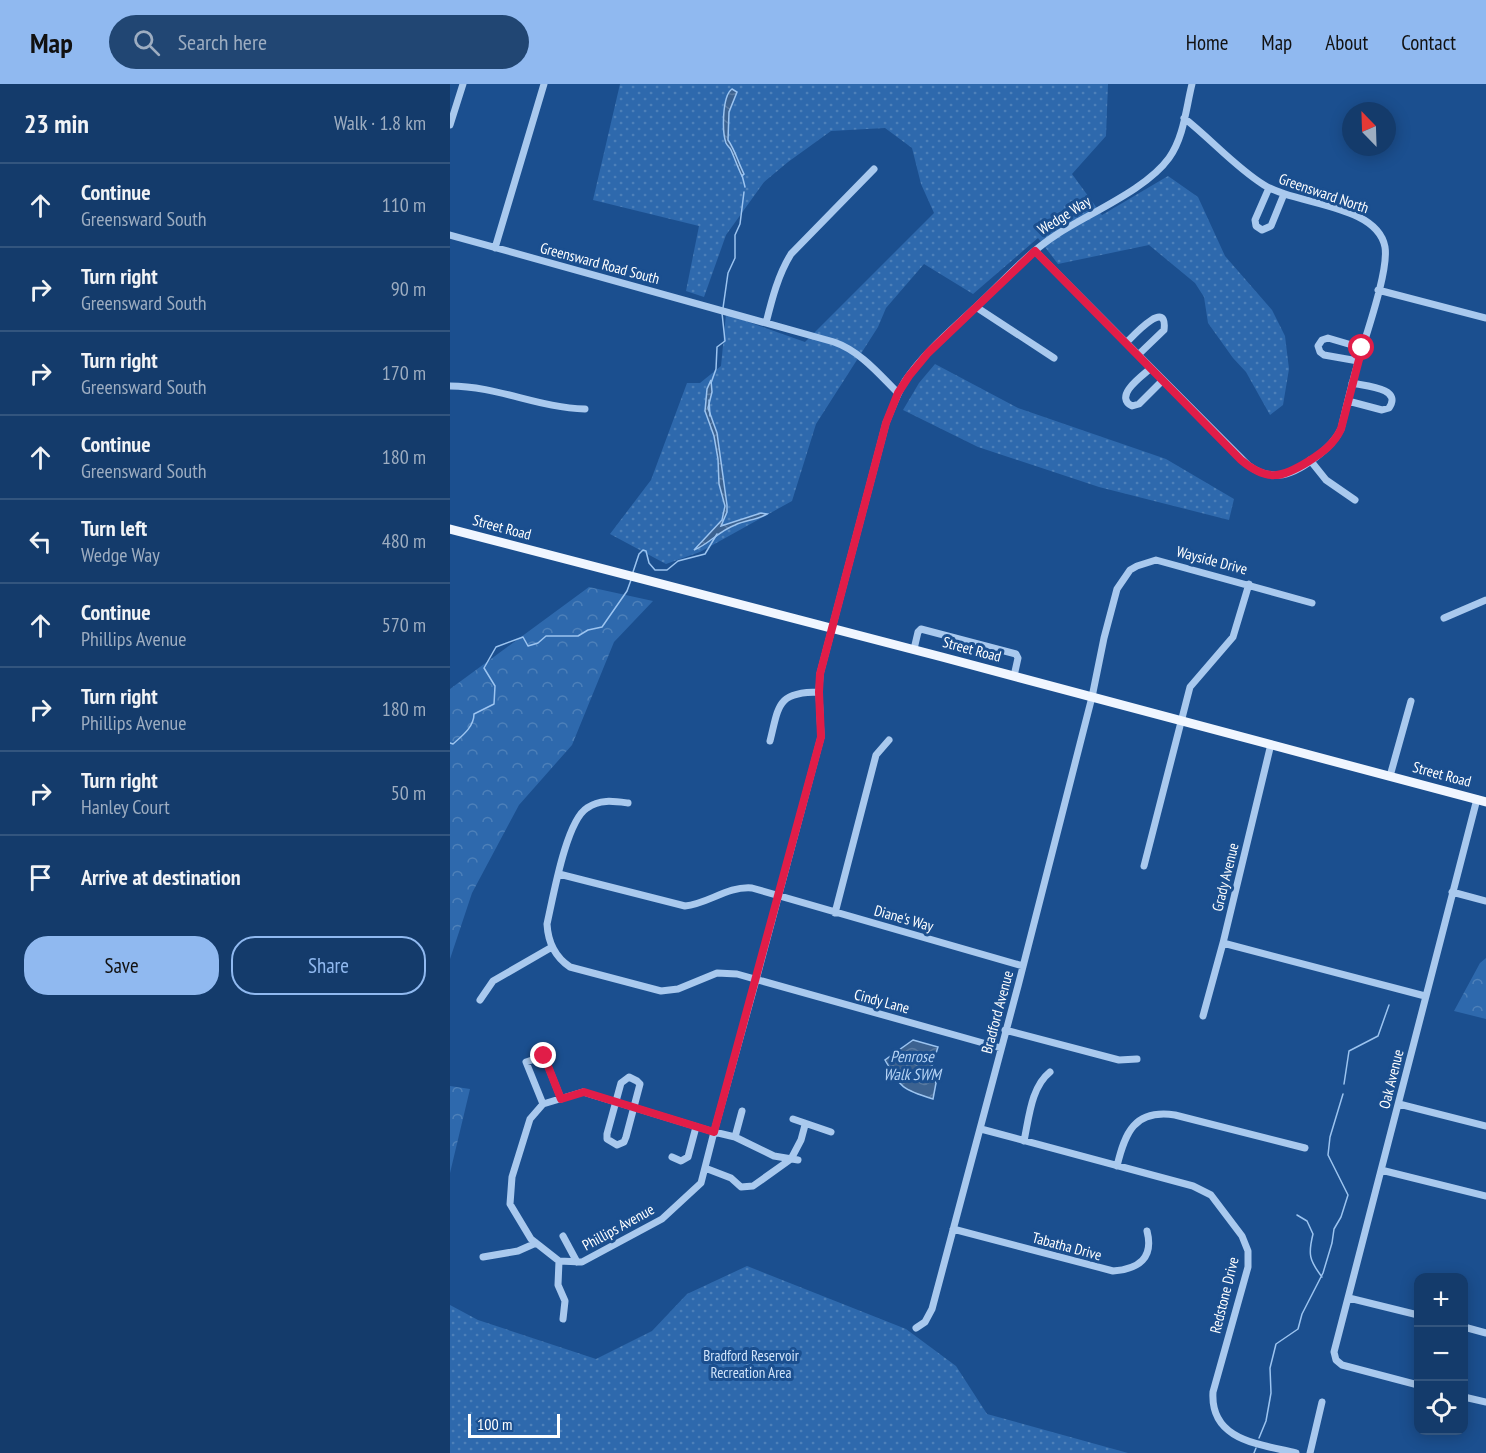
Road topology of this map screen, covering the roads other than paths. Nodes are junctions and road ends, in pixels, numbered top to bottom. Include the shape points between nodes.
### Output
1 (463, 84) edge
2 (544, 84) edge
3 (1192, 84) edge
4 (1184, 118) junction
5 (450, 125) edge
6 (874, 169) dead end
7 (1269, 188) junction
8 (1284, 194) junction
9 (450, 235) edge
10 (495, 248) junction
11 (1035, 251) junction
12 (1378, 290) junction
13 (976, 307) junction
14 (1486, 318) edge
15 (766, 323) junction
16 (1125, 343) junction
17 (1362, 348) junction
18 (1138, 355) junction
19 (1054, 358) dead end
20 (1358, 362) junction
21 (1151, 368) junction
22 (1163, 380) junction
23 (1352, 383) junction
24 (450, 386) edge
25 (898, 393) junction
26 (1348, 401) junction
27 (585, 408) dead end
28 (1310, 460) junction
29 (1355, 500) dead end
30 (450, 529) edge
31 (1249, 584) junction
32 (1486, 600) edge
33 (1312, 603) dead end
34 (1444, 618) dead end
35 (831, 628) junction
36 (914, 650) junction
37 (1014, 676) junction
38 (819, 692) junction
39 (1092, 697) junction
40 (1411, 700) dead end
41 (1181, 720) junction
42 (889, 740) dead end
43 (770, 741) dead end
44 (1271, 744) junction
45 (1390, 776) junction
46 (1482, 800) edge
47 (628, 803) dead end
48 (1144, 866) dead end
49 (560, 874) junction
50 (1452, 892) junction
51 (778, 897) junction
52 (1486, 902) edge
53 (835, 913) junction
54 (1223, 943) junction
55 (552, 947) junction
56 (1023, 966) junction
57 (756, 980) junction
58 (1425, 996) junction
59 (480, 1000) dead end
60 (1203, 1016) dead end
61 (1005, 1030) junction
62 (1001, 1048) junction
63 (1137, 1059) dead end
64 (1050, 1072) dead end
65 (561, 1099) junction
66 (616, 1102) junction
67 (543, 1104) junction
68 (1399, 1104) junction
69 (634, 1108) junction
70 (742, 1111) dead end
71 (792, 1119) dead end
72 (806, 1125) junction
73 (1486, 1126) edge
74 (696, 1127) junction
75 (981, 1129) junction
76 (714, 1132) junction
77 (831, 1132) dead end
78 (735, 1137) junction
79 (1023, 1141) junction
80 (1305, 1148) dead end
81 (672, 1157) dead end
82 (795, 1160) junction
83 (1117, 1166) junction
84 (705, 1168) junction
85 (1382, 1170) junction
86 (1486, 1196) edge
87 (953, 1229) junction
88 (1147, 1231) dead end
89 (563, 1236) dead end
90 (536, 1243) junction
91 (483, 1257) dead end
92 (559, 1262) junction
93 (577, 1262) junction
94 (1349, 1298) junction
95 (1414, 1314) edge
96 (564, 1319) dead end
97 (916, 1328) dead end
98 (1468, 1328) edge
99 (1486, 1333) edge
100 (1414, 1384) edge
101 (1468, 1397) edge
102 (1322, 1402) dead end
103 (1486, 1402) edge
104 (1296, 1453) edge
105 (1310, 1453) edge

1 - 5 street
2 - 10 street
3 - 4 street
4 - 7 street, Greensward North
4 - 11 street, Wedge Way via 1172,153 1153,174
6 - 15 street via 791,254
7 - 8 street, Greensward North
7 - 8 street via 1255,220 1262,230 1271,226
8 - 12 street, Greensward North via 1357,216 1373,226 1382,238 1385,253
9 - 10 street, Greensward Road South
10 - 15 street, Greensward Road South
11 - 13 street, Wedge Way
11 - 16 street
12 - 14 street
12 - 17 street, Greensward North
13 - 19 street
13 - 25 street, Wedge Way via 928,353
15 - 25 street, Greensward Road South via 847,347
16 - 18 street
16 - 18 street via 1151,318 1162,320 1164,330
17 - 20 street, Greensward North
17 - 20 street via 1328,338 1318,346 1324,355
18 - 21 street
20 - 23 street, Greensward North
21 - 22 street, Greensward North
21 - 22 street via 1126,392 1126,402 1138,404
22 - 28 street, Greensward North via 1255,470 1285,475
23 - 26 street, Greensward North
23 - 26 street via 1387,391 1392,401 1389,408 1382,410
24 - 27 street via 482,387
25 - 35 street, Wedge Way via 886,423
26 - 28 street, Greensward North via 1335,440
28 - 29 street via 1326,480
30 - 35 main road, Street Road
31 - 33 street, Wayside Drive
31 - 39 street, Wayside Drive via 1156,560 1130,570 1117,589
31 - 41 street via 1237,630 1193,682
32 - 34 street
35 - 36 main road, Street Road
35 - 38 street, Phillips Avenue
36 - 37 main road, Street Road
36 - 37 street via 921,629 1016,654
37 - 39 main road, Street Road
38 - 43 street via 793,694 785,699
38 - 51 street, Phillips Avenue via 821,737
39 - 41 main road, Street Road
39 - 56 street, Bradford Avenue
40 - 45 street
41 - 44 main road, Street Road
41 - 48 street
42 - 53 street via 876,755
44 - 45 main road, Street Road
44 - 54 street, Grady Avenue
45 - 46 main road, Street Road
46 - 50 street, Oak Avenue
47 - 49 street via 602,801 581,812 569,838
49 - 51 street, Diane's Way via 685,906 742,887
49 - 55 street via 547,924
50 - 52 street
50 - 58 street, Oak Avenue
51 - 53 street, Diane's Way
51 - 57 street, Phillips Avenue
53 - 56 street, Diane's Way
54 - 58 street
54 - 60 street, Grady Avenue
55 - 57 street, Cindy Lane via 570,967 661,991 678,989 717,973
55 - 59 street via 493,981
56 - 61 street, Bradford Avenue
57 - 62 street, Cindy Lane
57 - 76 street, Phillips Avenue
58 - 68 street, Oak Avenue
61 - 62 street, Bradford Avenue
61 - 63 street via 1119,1060
62 - 75 street, Bradford Avenue
64 - 79 street via 1037,1088
65 - 66 street via 584,1092
65 - 67 street
65 - 67 street via 544,1056 526,1062
66 - 69 street
66 - 69 street via 621,1083 634,1078 639,1084
66 - 69 street via 607,1139 617,1145 624,1142
67 - 90 street via 530,1119 512,1177 510,1204
68 - 73 street
68 - 85 street, Oak Avenue
69 - 74 street
70 - 78 street
71 - 72 street
72 - 77 street
72 - 82 street
74 - 76 street
74 - 81 street via 688,1157 681,1161
75 - 79 street, Redstone Drive
75 - 87 street, Bradford Avenue
76 - 78 street
76 - 84 street, Phillips Avenue
78 - 82 street via 774,1156
79 - 83 street, Redstone Drive
80 - 83 street via 1161,1113 1145,1118 1131,1129
82 - 84 street via 747,1187
83 - 104 street, Redstone Drive via 1208,1191 1245,1240 1248,1267 1213,1392 1213,1406 1218,1420 1234,1435
84 - 93 street, Phillips Avenue via 701,1183 662,1219
85 - 86 street
85 - 94 street, Oak Avenue
87 - 88 street, Tabatha Drive via 1113,1271 1135,1266 1146,1257 1150,1249
87 - 97 street, Bradford Avenue via 932,1309 925,1322
89 - 93 street
90 - 91 street via 518,1251
90 - 92 street
92 - 93 street, Phillips Avenue
92 - 96 street via 558,1285 565,1301
94 - 95 street
94 - 100 street, Oak Avenue via 1334,1352 1336,1360 1346,1367
98 - 99 street
101 - 103 street
102 - 105 street

